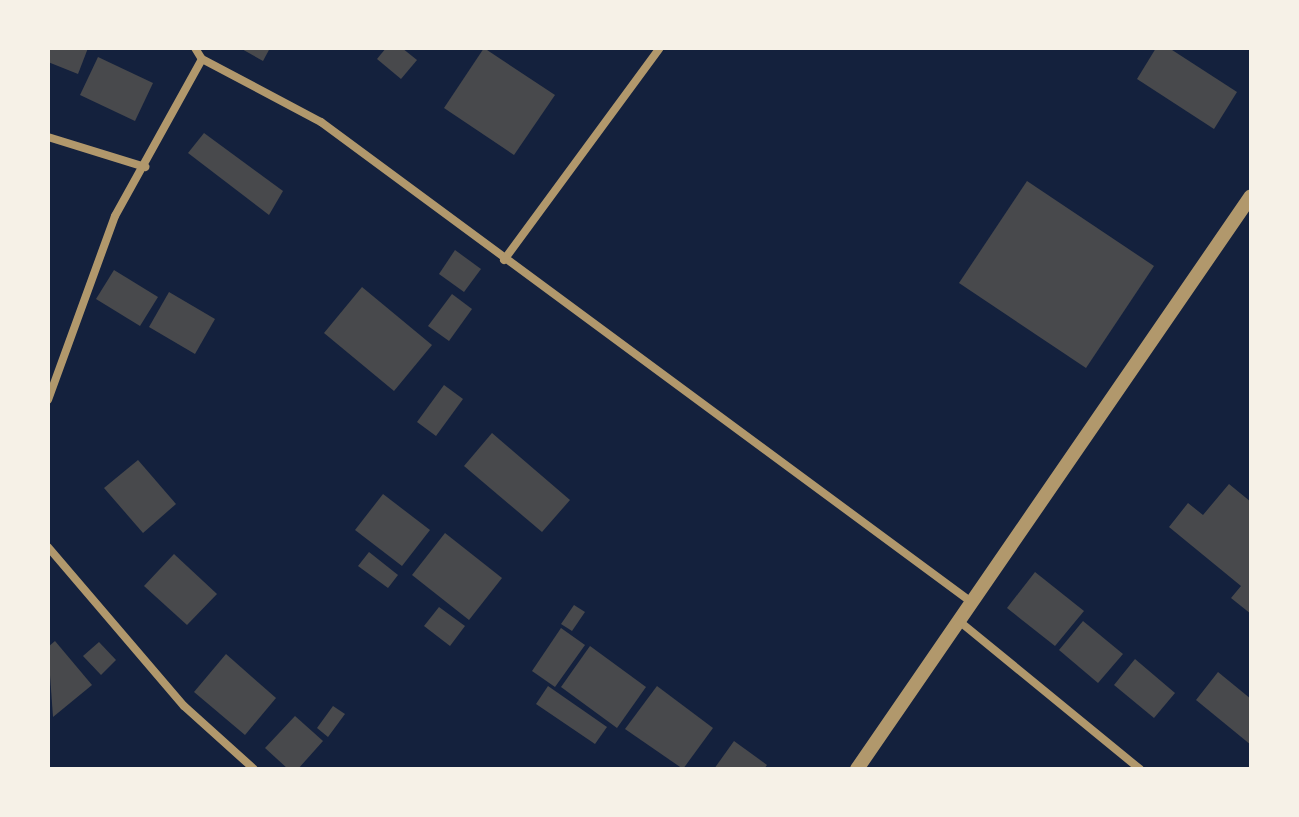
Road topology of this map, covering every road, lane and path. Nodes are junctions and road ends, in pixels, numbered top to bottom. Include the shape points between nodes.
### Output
1 (195, 48) edge
2 (660, 48) edge
3 (202, 59) junction
4 (48, 137) edge
5 (145, 167) junction
6 (1251, 196) edge
7 (504, 260) junction
8 (48, 400) edge
9 (48, 547) edge
10 (970, 601) junction
11 (959, 621) junction
12 (254, 769) edge
13 (857, 769) edge
14 (1140, 769) edge

1 - 3 street
2 - 7 street
3 - 5 street
3 - 7 street via 321,122
4 - 5 street
5 - 8 street via 115,216
6 - 10 street
7 - 10 street
9 - 12 street via 184,706
10 - 11 street
11 - 13 street
11 - 14 street

